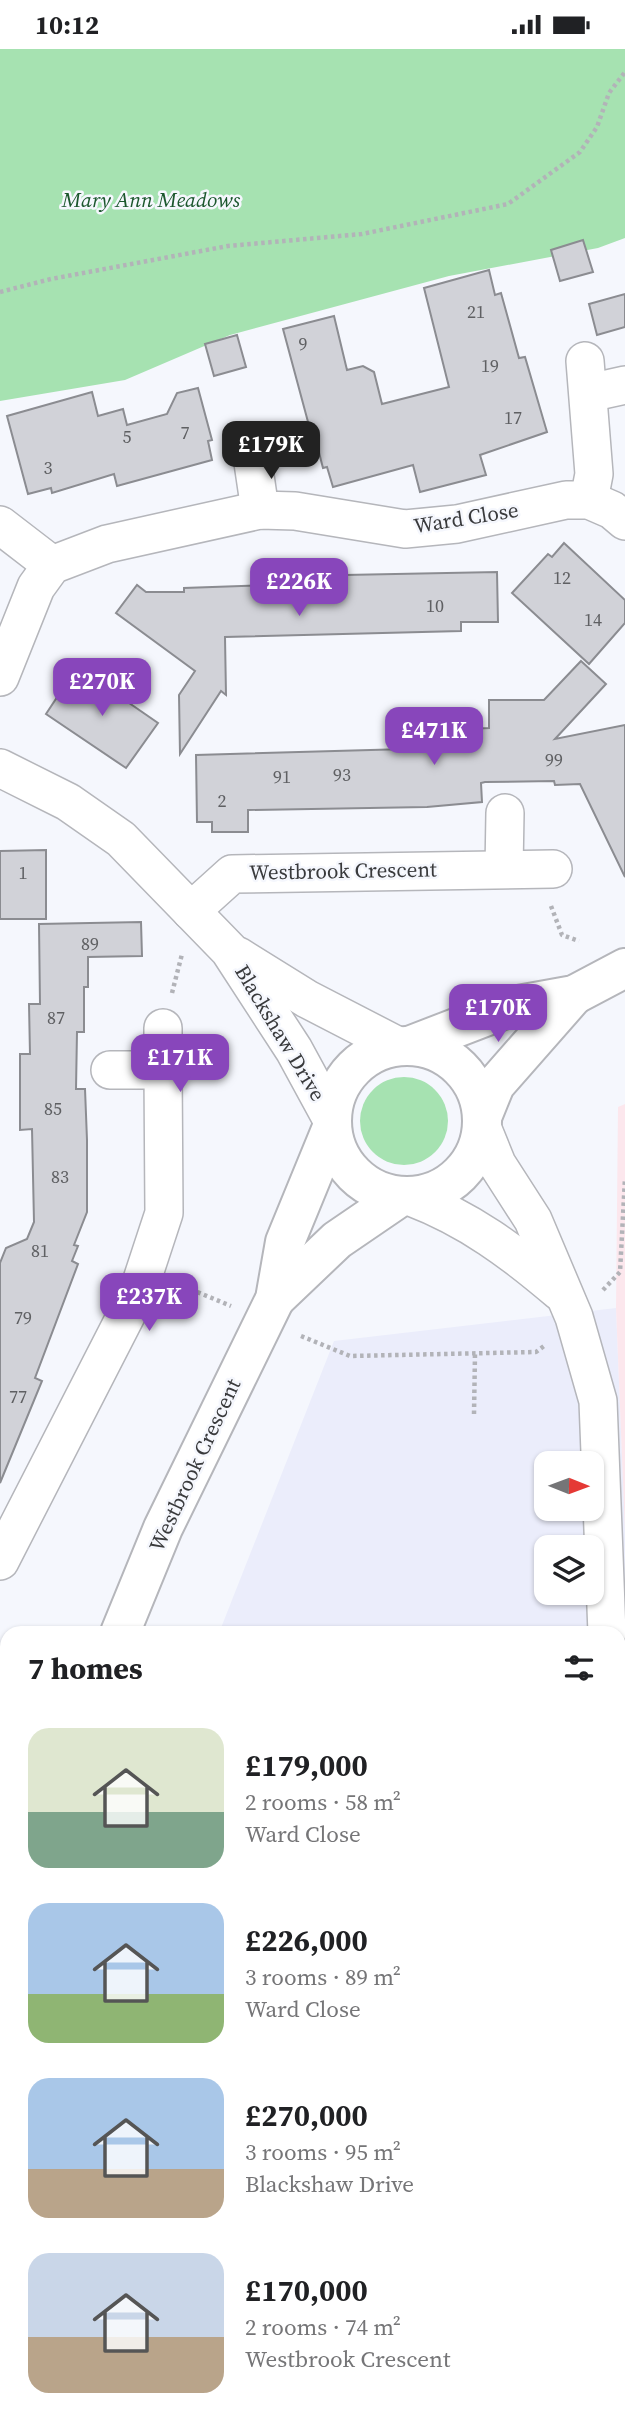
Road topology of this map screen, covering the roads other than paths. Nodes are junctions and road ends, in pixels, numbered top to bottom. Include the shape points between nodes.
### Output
1 (625, 385) edge
2 (251, 449) dead end
3 (589, 500) junction
4 (260, 510) junction
5 (625, 521) edge
6 (0, 525) edge
7 (52, 565) junction
8 (0, 677) edge
9 (0, 768) edge
10 (505, 813) dead end
11 (504, 869) junction
12 (553, 869) dead end
13 (191, 911) junction
14 (229, 950) junction
15 (625, 968) edge
16 (574, 995) junction
17 (163, 1028) road end
18 (404, 1046) junction
19 (110, 1070) dead end
20 (163, 1070) junction
21 (482, 1122) junction
22 (331, 1124) junction
23 (405, 1197) junction
24 (564, 1294) junction
25 (275, 1299) junction
26 (0, 1561) edge
27 (123, 1626) edge
28 (607, 1626) edge

1 - 3 street via 587,377 594,474
2 - 4 street
3 - 4 street, Ward Close via 566,500 457,524 405,529 295,511
3 - 5 street
4 - 7 street, Ward Close via 107,544
6 - 7 street
7 - 8 street via 36,587
9 - 13 street, Blackshaw Drive via 68,802 121,839
10 - 11 street
11 - 12 street, Westbrook Crescent
11 - 13 street, Westbrook Crescent via 233,874
13 - 14 street, Blackshaw Drive
14 - 18 street, Blackshaw Drive via 307,999
14 - 22 street, Blackshaw Drive via 293,1051
15 - 16 street
16 - 18 street via 513,1006
16 - 21 street via 495,1085
17 - 20 street
18 - 21 street via 431,1050 451,1060 477,1095
18 - 22 street via 369,1057 344,1078
19 - 20 street
20 - 26 street via 164,1213 138,1292
21 - 23 street via 477,1149 467,1167 442,1188
21 - 24 street via 497,1164 533,1220
22 - 23 street via 339,1155 354,1176 375,1190
22 - 25 street, Westbrook Crescent via 285,1242
23 - 24 street via 444,1210 503,1244
23 - 25 street, Westbrook Crescent via 337,1240
24 - 28 street via 575,1317 598,1401
25 - 27 street, Westbrook Crescent via 163,1528

